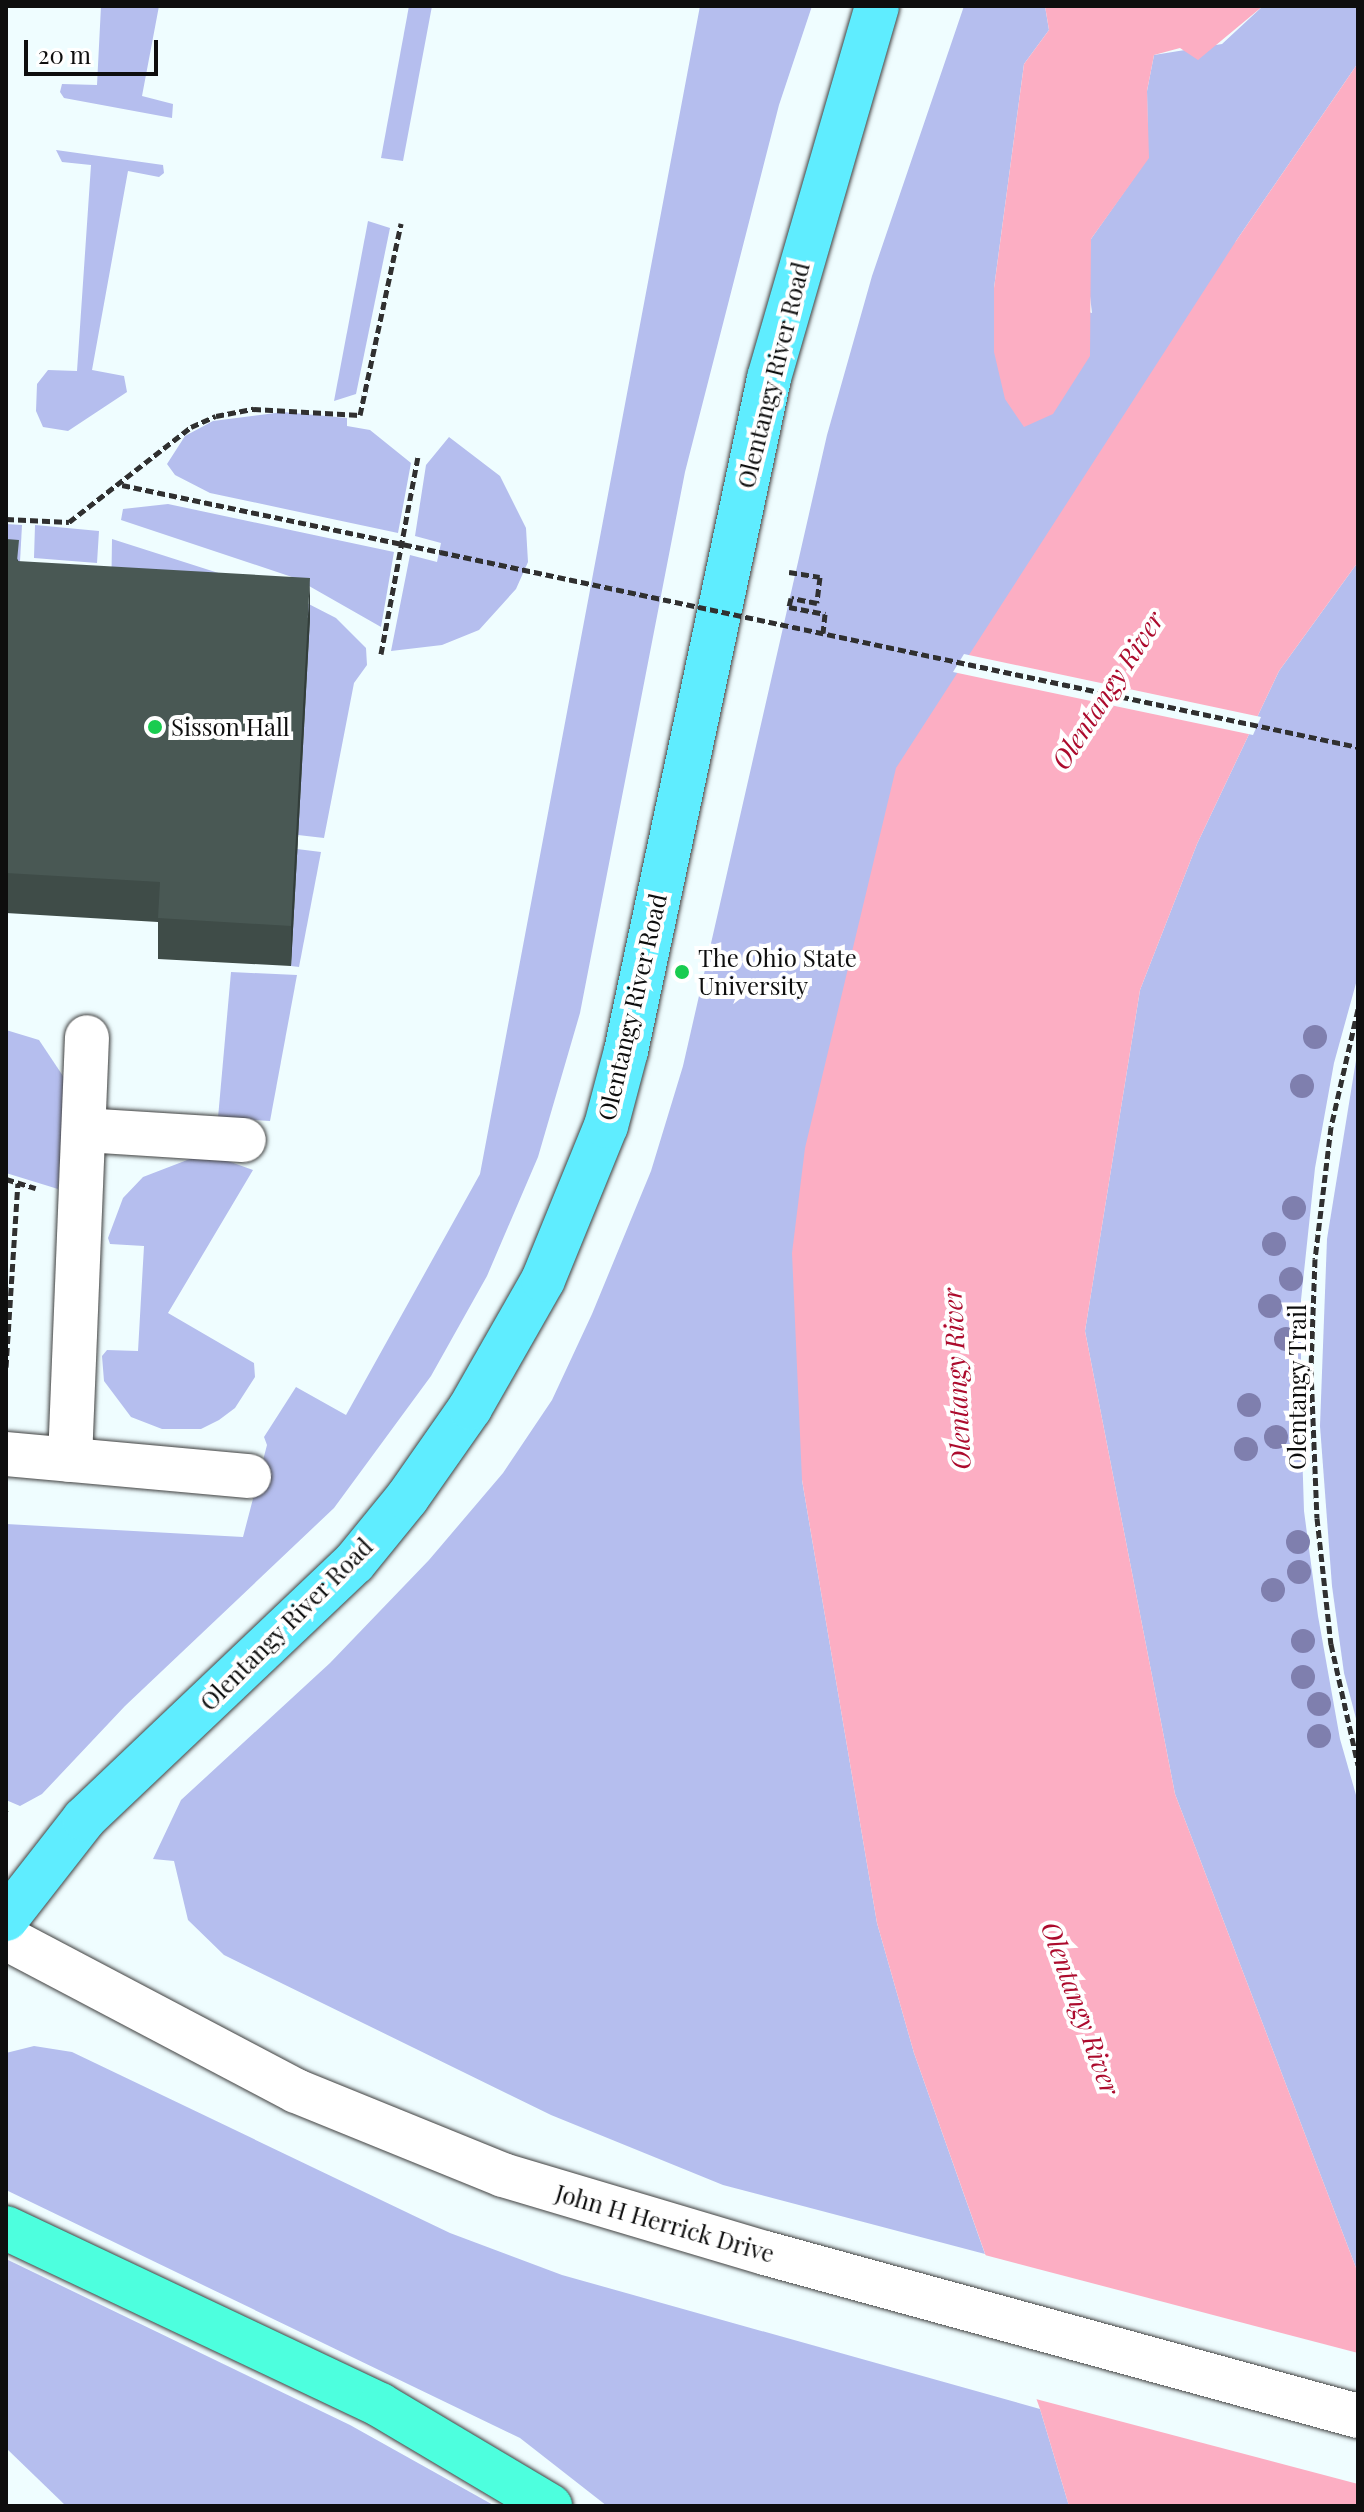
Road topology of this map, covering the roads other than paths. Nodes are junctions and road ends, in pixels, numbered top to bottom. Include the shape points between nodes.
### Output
1 (877, 6) edge
2 (87, 1037) dead end
3 (84, 1130) junction
4 (244, 1140) dead end
5 (6, 1454) edge
6 (70, 1460) junction
7 (249, 1476) dead end
8 (6, 1919) edge
9 (6, 1938) edge
10 (9, 2229) edge
11 (1358, 2416) edge
12 (550, 2506) edge

1 - 8 main road, Olentangy River Road via 769,378 626,1051 606,1126 543,1280 470,1408 354,1563 84,1819
2 - 3 street
3 - 4 street
3 - 6 street
5 - 6 street
6 - 7 street
9 - 11 street, John H Herrick Drive via 184,2037 397,2134 503,2175
10 - 12 highway via 380,2405

